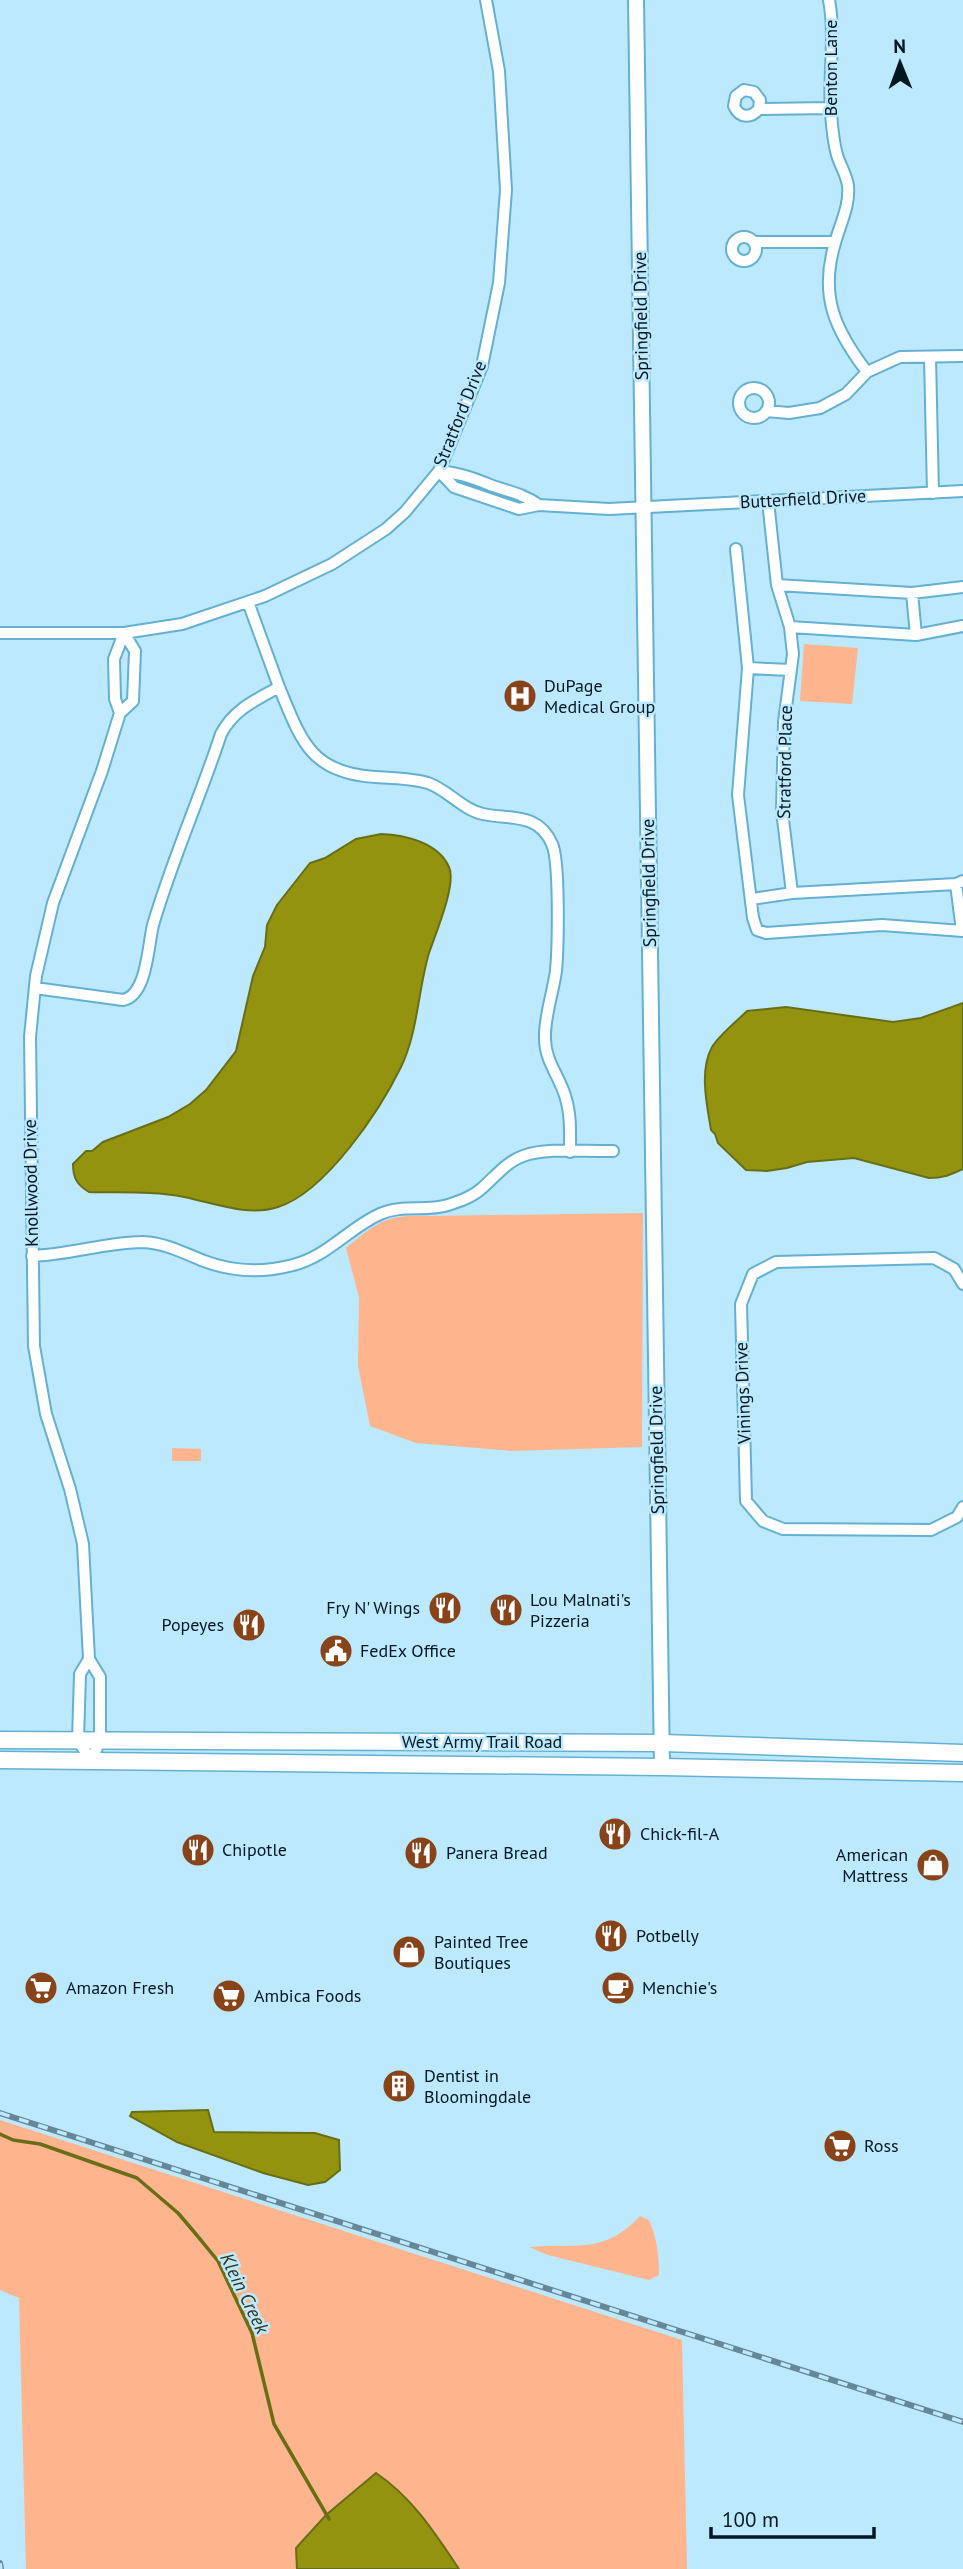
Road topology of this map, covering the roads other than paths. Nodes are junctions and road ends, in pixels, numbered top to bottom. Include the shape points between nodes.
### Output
1 (486, 0) edge
2 (636, 0) edge
3 (829, 0) edge
4 (830, 108) junction
5 (760, 109) dead end
6 (754, 242) dead end
7 (835, 242) junction
8 (963, 356) edge
9 (930, 357) junction
10 (867, 372) junction
11 (766, 411) dead end
12 (439, 471) junction
13 (963, 491) edge
14 (933, 493) junction
15 (768, 502) junction
16 (644, 506) junction
17 (736, 549) dead end
18 (777, 585) junction
19 (963, 587) edge
20 (912, 593) junction
21 (248, 602) junction
22 (963, 626) edge
23 (790, 628) junction
24 (0, 633) edge
25 (124, 633) junction
26 (916, 635) junction
27 (748, 668) junction
28 (791, 670) junction
29 (279, 687) junction
30 (120, 713) junction
31 (959, 882) edge
32 (792, 892) junction
33 (751, 899) junction
34 (962, 931) edge
35 (34, 988) junction
36 (613, 1151) dead end
37 (570, 1152) junction
38 (32, 1256) junction
39 (963, 1284) edge
40 (963, 1507) edge
41 (89, 1659) junction
42 (0, 1740) edge
43 (78, 1740) junction
44 (100, 1741) junction
45 (663, 1743) junction
46 (963, 1753) edge
47 (0, 1760) edge
48 (91, 1761) junction
49 (662, 1767) junction
50 (963, 1773) edge

1 - 12 street, Stratford Drive via 499,71 506,190 499,283 482,366
2 - 16 street, Springfield Drive
3 - 4 street, Benton Lane via 834,25
4 - 5 street
4 - 7 street, Benton Lane via 837,154 848,186
6 - 7 street
7 - 10 street, Benton Lane via 828,287 833,317
8 - 9 street
9 - 10 street via 900,358
9 - 14 street
10 - 11 street via 846,394 820,408 789,414
12 - 16 street, Butterfield Drive via 467,475 523,494 539,505
12 - 21 street, Stratford Drive via 386,529 332,564
13 - 14 street, Butterfield Drive
14 - 15 street, Butterfield Drive
15 - 16 street, Butterfield Drive
15 - 18 street, Stratford Place
16 - 45 street, Springfield Drive
17 - 27 street
18 - 20 street
18 - 23 street, Stratford Place
19 - 20 street
20 - 26 street
21 - 25 street, Stratford Drive via 182,624
21 - 29 street
22 - 26 street
23 - 26 street
23 - 28 street, Stratford Place
24 - 25 street, Stratford Drive
25 - 30 street, Knollwood Drive via 114,659
25 - 30 street, Knollwood Drive via 135,651 135,676 133,701
27 - 28 street
27 - 33 street via 738,795
28 - 32 street, Stratford Place via 783,722 782,811
29 - 35 street via 240,708 221,734 153,925 137,992 123,1000
29 - 37 street via 307,747 337,771 431,784 484,815 533,821 548,837 556,864 556,969 544,1040 566,1096
30 - 35 street, Knollwood Drive via 53,904
31 - 32 street
31 - 34 street
32 - 33 street
33 - 34 street via 757,930 766,933 882,925
35 - 38 street, Knollwood Drive via 29,1068
36 - 37 street
37 - 38 street via 523,1156 479,1191 443,1207 382,1212 326,1251 281,1268 233,1270 145,1242
38 - 41 street, Knollwood Drive via 36,1361 83,1544
39 - 40 street, Vinings Drive via 954,1269 934,1258 776,1262 753,1274 741,1304 746,1501 762,1521 783,1529 931,1530 957,1517
41 - 43 street, Knollwood Drive via 80,1674
41 - 44 street, Knollwood Drive via 100,1677
42 - 43 main road, West Army Trail Road
43 - 44 main road, West Army Trail Road
43 - 48 street
44 - 45 main road, West Army Trail Road
44 - 48 street, Knollwood Drive
45 - 46 main road, West Army Trail Road
45 - 49 street, Springfield Drive
47 - 48 main road, West Army Trail Road
48 - 49 main road, West Army Trail Road
49 - 50 main road, West Army Trail Road

